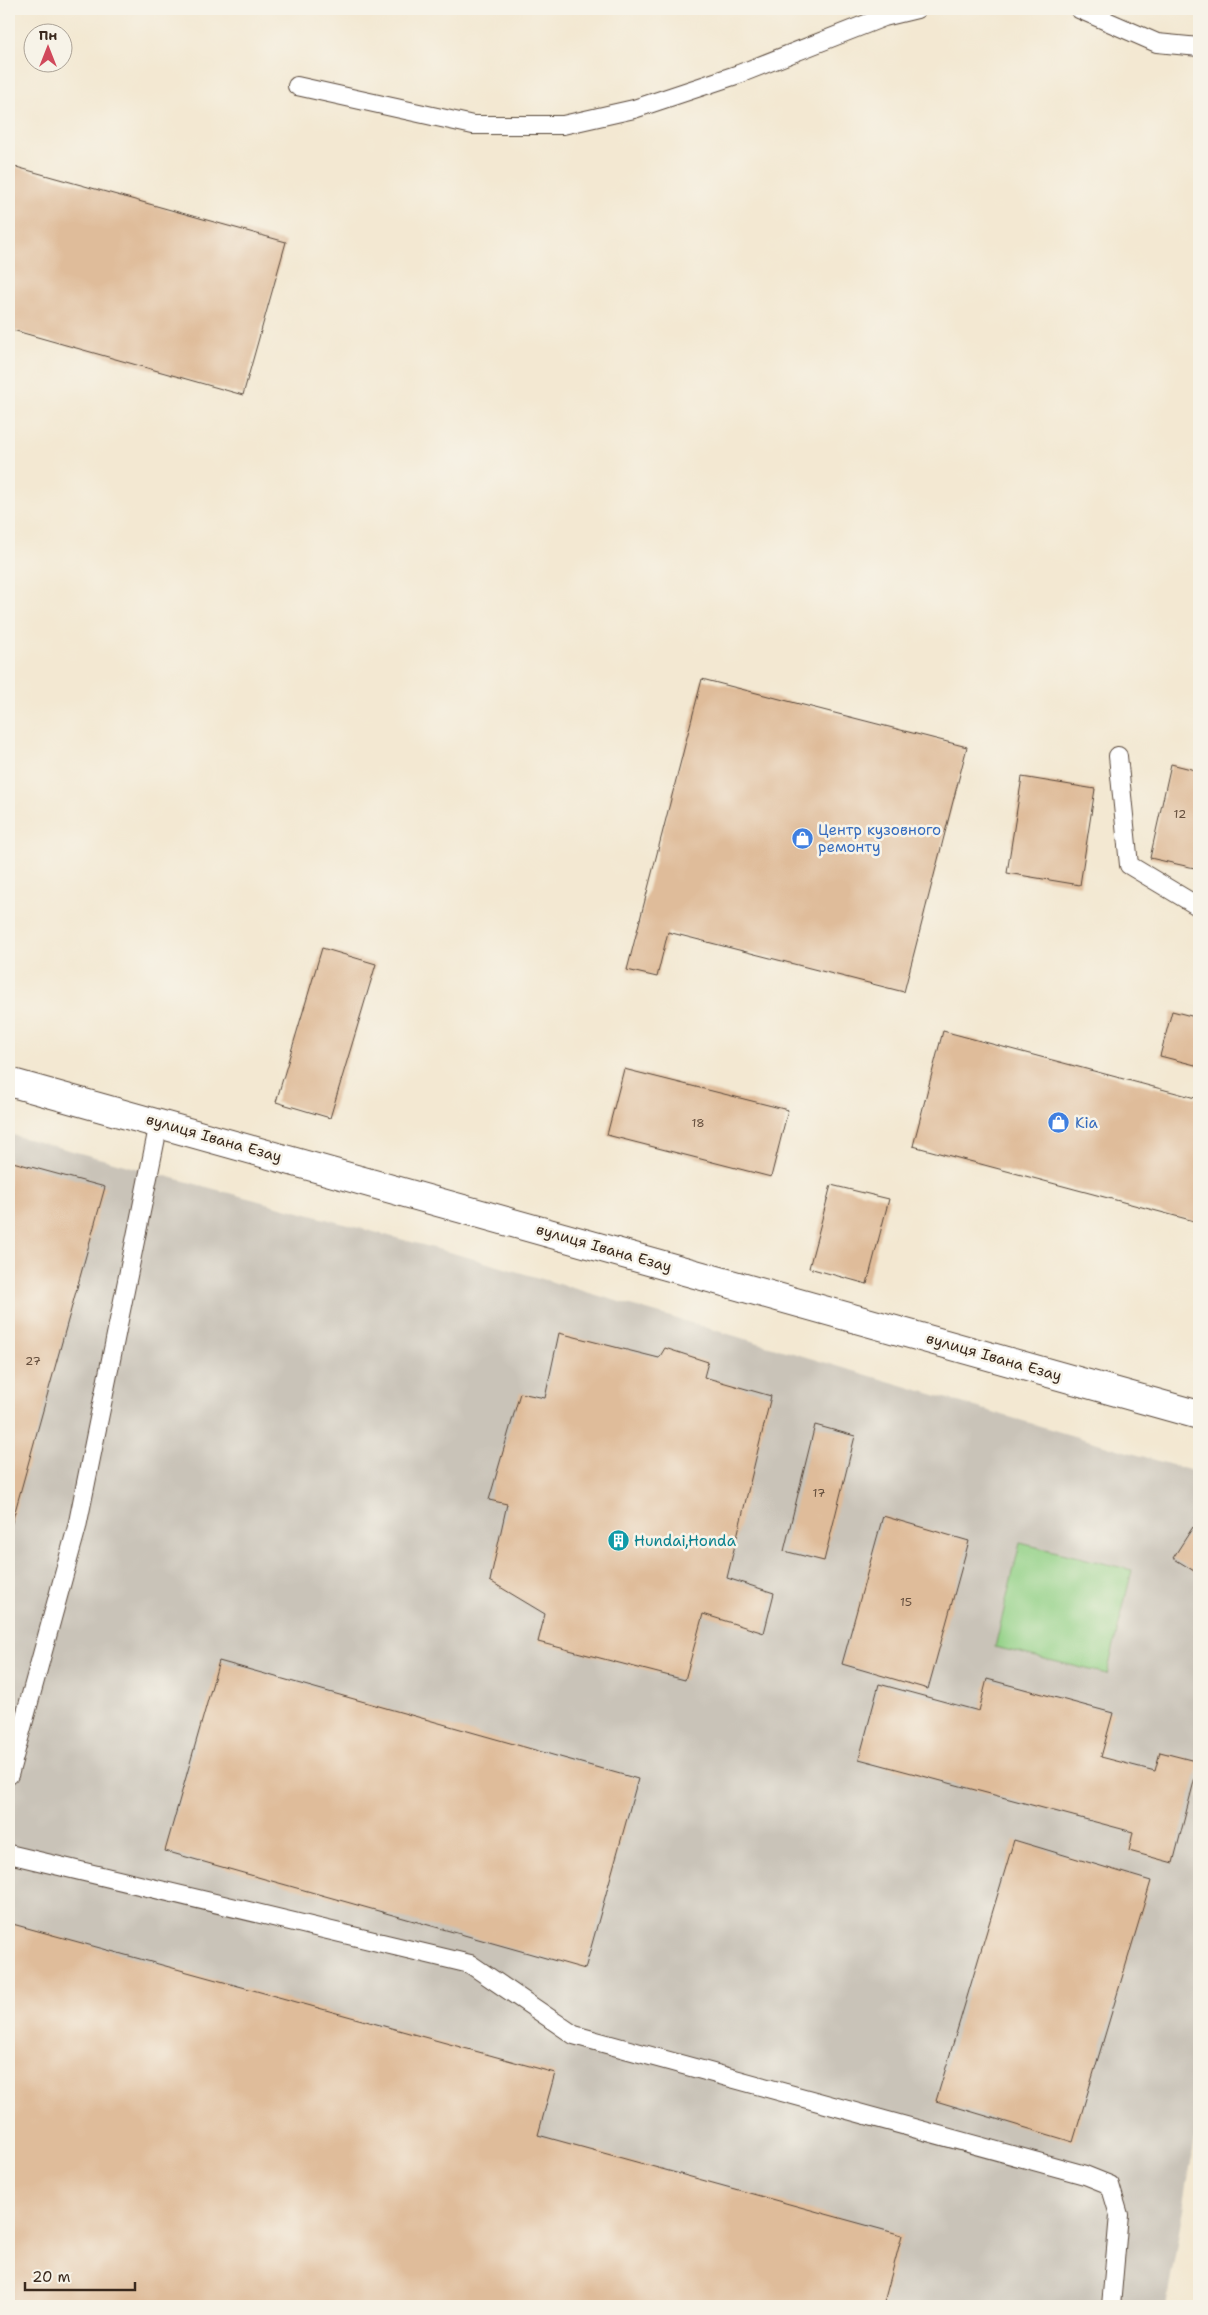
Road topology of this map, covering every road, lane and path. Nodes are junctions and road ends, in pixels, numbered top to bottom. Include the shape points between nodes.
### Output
1 (918, 9) edge
2 (1079, 9) edge
3 (1199, 47) edge
4 (297, 86) dead end
5 (1118, 756) dead end
6 (1199, 907) edge
7 (9, 1082) edge
8 (159, 1123) junction
9 (1199, 1415) edge
10 (9, 1774) edge
11 (9, 1854) edge
12 (1111, 2306) edge

1 - 4 lane via 884,17 739,74 634,109 563,125 473,125
2 - 3 lane via 1157,43
5 - 6 lane via 1128,865
7 - 8 street, вулиця Івана Езау
8 - 9 street, вулиця Івана Езау
8 - 10 lane via 77,1527
11 - 12 lane via 470,1964 574,2035 1085,2175 1110,2185 1119,2215

